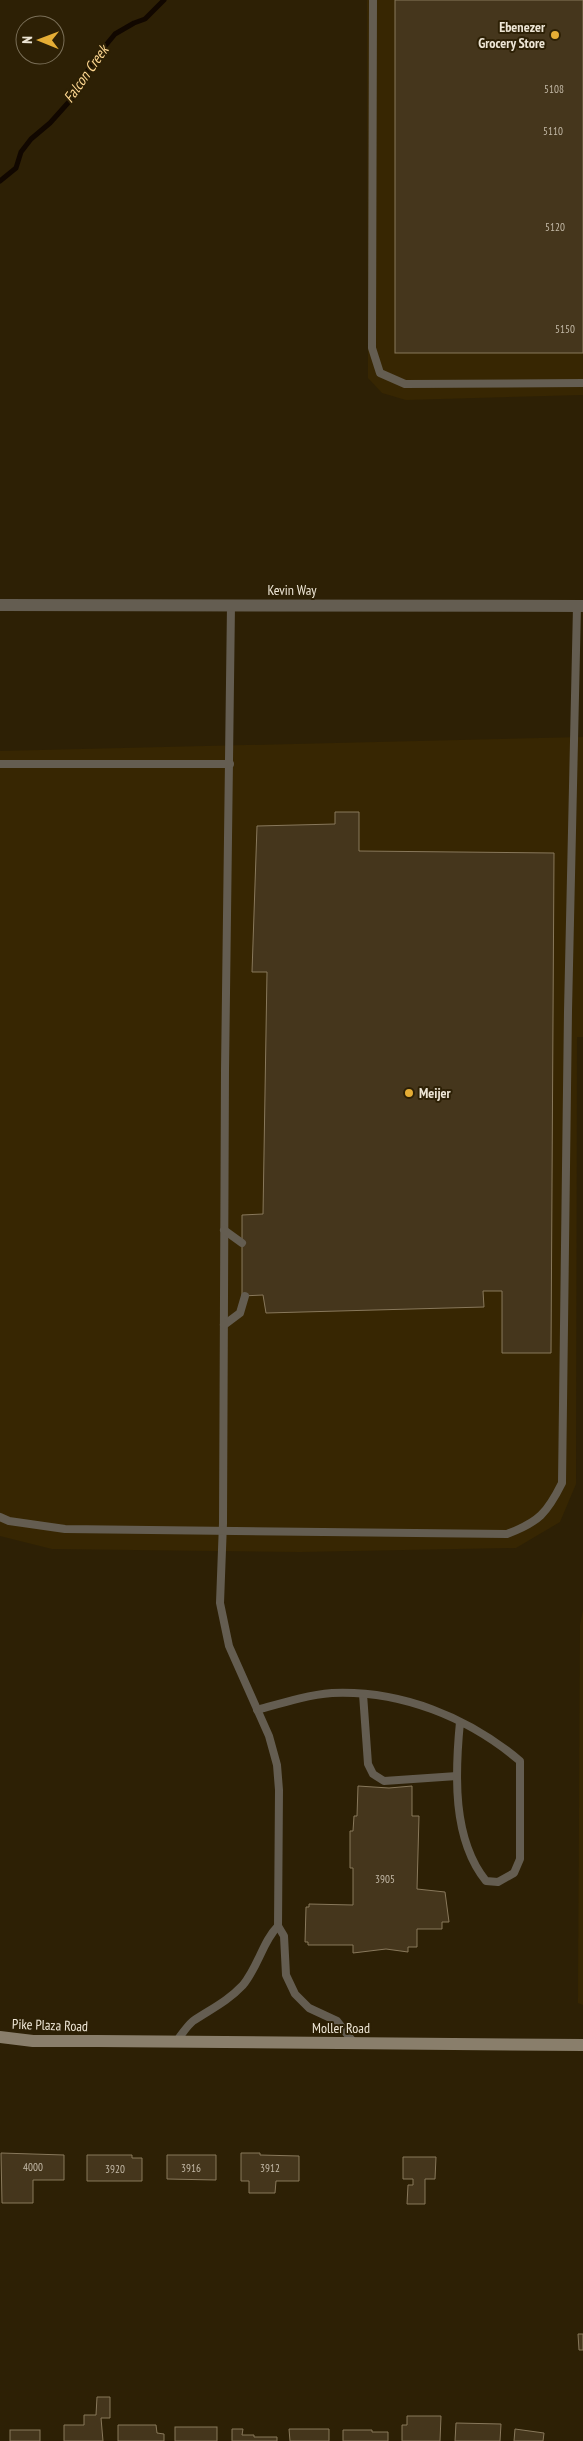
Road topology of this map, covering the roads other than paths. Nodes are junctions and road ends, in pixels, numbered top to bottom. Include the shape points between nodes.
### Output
1 (373, 0) edge
2 (583, 383) edge
3 (0, 605) edge
4 (231, 605) junction
5 (580, 606) edge
6 (0, 764) edge
7 (230, 764) junction
8 (224, 1230) junction
9 (242, 1243) dead end
10 (245, 1296) dead end
11 (224, 1325) junction
12 (0, 1517) edge
13 (223, 1532) junction
14 (363, 1694) junction
15 (257, 1710) junction
16 (460, 1722) junction
17 (457, 1776) junction
18 (278, 1926) junction
19 (0, 2037) edge
20 (98, 2042) joint
21 (176, 2042) junction
22 (354, 2043) junction
23 (583, 2045) edge

1 - 2 lane via 372,348 380,373 405,384
3 - 4 street, Kevin Way
4 - 5 street, Kevin Way
4 - 7 lane
5 - 13 lane via 568,1001 562,1483 550,1506 531,1525 507,1534
6 - 7 lane
7 - 8 lane
8 - 9 lane
8 - 11 lane
10 - 11 lane via 240,1313
11 - 13 lane
12 - 13 lane via 65,1529
13 - 15 lane via 221,1617
14 - 15 lane via 331,1693
14 - 16 lane via 392,1697 442,1712
14 - 17 lane via 368,1764 372,1774 384,1780
15 - 18 lane via 274,1751 278,1778
16 - 17 lane
16 - 17 lane via 501,1745 520,1761 520,1858 514,1873 498,1882 486,1880 475,1866 463,1838
18 - 21 lane via 270,1934 260,1960 242,1986 217,2008 192,2022
18 - 22 lane via 284,1936 286,1975 295,1994 309,2008 337,2021
19 - 20 main road, Pike Plaza Road
20 - 21 main road, Moller Road
21 - 22 main road, Moller Road
22 - 23 main road, Moller Road

